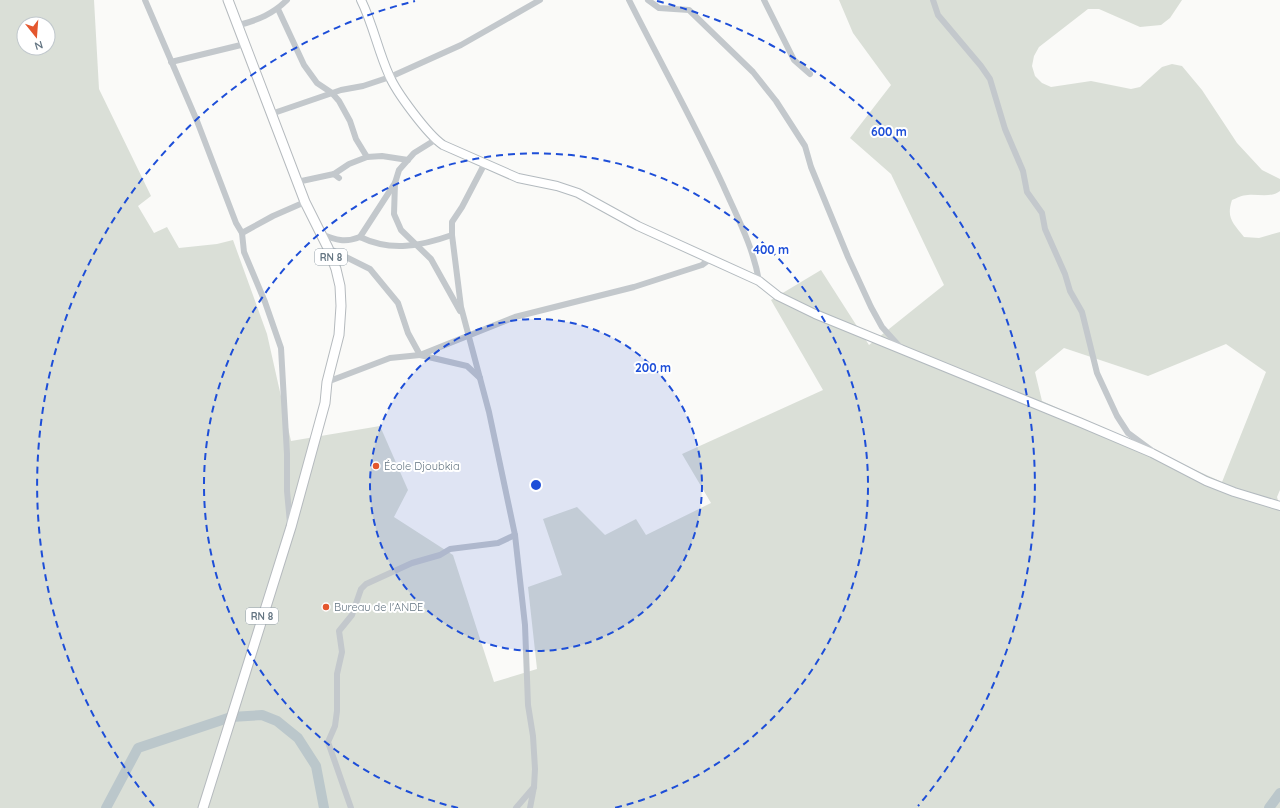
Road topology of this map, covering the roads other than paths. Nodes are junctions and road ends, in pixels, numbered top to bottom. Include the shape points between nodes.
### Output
1 (145, 0) edge
2 (228, 0) edge
3 (287, 0) edge
4 (361, 0) edge
5 (540, 0) edge
6 (629, 0) edge
7 (648, 0) edge
8 (764, 0) edge
9 (933, 0) edge
10 (278, 9) junction
11 (239, 25) junction
12 (245, 44) junction
13 (170, 62) junction
14 (810, 74) dead end
15 (390, 77) junction
16 (332, 93) junction
17 (272, 114) junction
18 (435, 140) junction
19 (367, 157) junction
20 (408, 160) junction
21 (485, 163) junction
22 (297, 182) junction
23 (395, 183) junction
24 (305, 202) junction
25 (242, 233) junction
26 (321, 234) junction
27 (452, 235) junction
28 (360, 237) junction
29 (416, 245) junction
30 (328, 248) junction
31 (710, 258) junction
32 (759, 281) junction
33 (463, 316) junction
34 (468, 336) junction
35 (904, 352) junction
36 (420, 355) junction
37 (481, 380) junction
38 (327, 382) junction
39 (1152, 453) junction
40 (1280, 506) edge
41 (291, 527) junction
42 (516, 535) junction
43 (534, 787) junction
44 (203, 808) edge
45 (351, 808) edge
46 (516, 808) edge
47 (530, 808) edge

1 - 13 street
2 - 11 main road, RN 8
3 - 10 street
4 - 15 street
5 - 15 street via 461,45
6 - 32 street via 685,105 737,212 755,260
7 - 35 street via 659,8 689,10 753,72 776,101 805,146 811,167 874,314
8 - 14 street via 794,60
9 - 39 street via 938,15 990,79 1005,129 1023,171 1027,192 1042,213 1045,229 1070,291 1082,312 1097,373 1128,433
10 - 11 street via 260,19
10 - 16 street via 304,65 317,83
11 - 12 main road, RN 8
12 - 13 street
12 - 17 main road, RN 8
13 - 25 street via 197,120 215,172
15 - 16 street
15 - 18 street via 416,117
16 - 17 street
16 - 19 street via 350,121 356,139
17 - 22 main road, RN 8
18 - 20 street via 414,153
18 - 21 street via 460,154
19 - 20 street via 382,156
19 - 22 street via 349,164 336,176
20 - 23 street via 399,170
21 - 27 street via 452,222
21 - 31 street via 518,178 557,186 578,194 638,226
22 - 24 main road, RN 8
23 - 28 street
23 - 29 street via 394,214 401,230
24 - 25 street
24 - 26 main road, RN 8
25 - 41 street via 244,252 281,348 288,454 286,491
26 - 28 street via 337,241 349,242
26 - 30 main road, RN 8
27 - 29 street
27 - 33 street
28 - 29 street via 370,242 407,247
29 - 33 street via 437,269
30 - 36 street via 370,269 398,303 408,333
30 - 38 main road, RN 8 via 340,286 341,306 339,335
31 - 32 street
31 - 34 street via 702,265 634,287 515,317
32 - 35 street via 778,296
33 - 34 street
34 - 36 street
34 - 37 street
35 - 39 street
36 - 37 street via 467,366
36 - 38 street via 390,358
37 - 42 street
38 - 41 main road, RN 8 via 325,403
39 - 40 street via 1206,481
41 - 44 main road, RN 8
42 - 43 street via 528,704 533,736
42 - 45 street via 498,543 450,549 440,555 412,563 366,584 361,589 352,615 339,631 342,652 337,674 337,711 335,726 328,742
43 - 46 street
43 - 47 street

